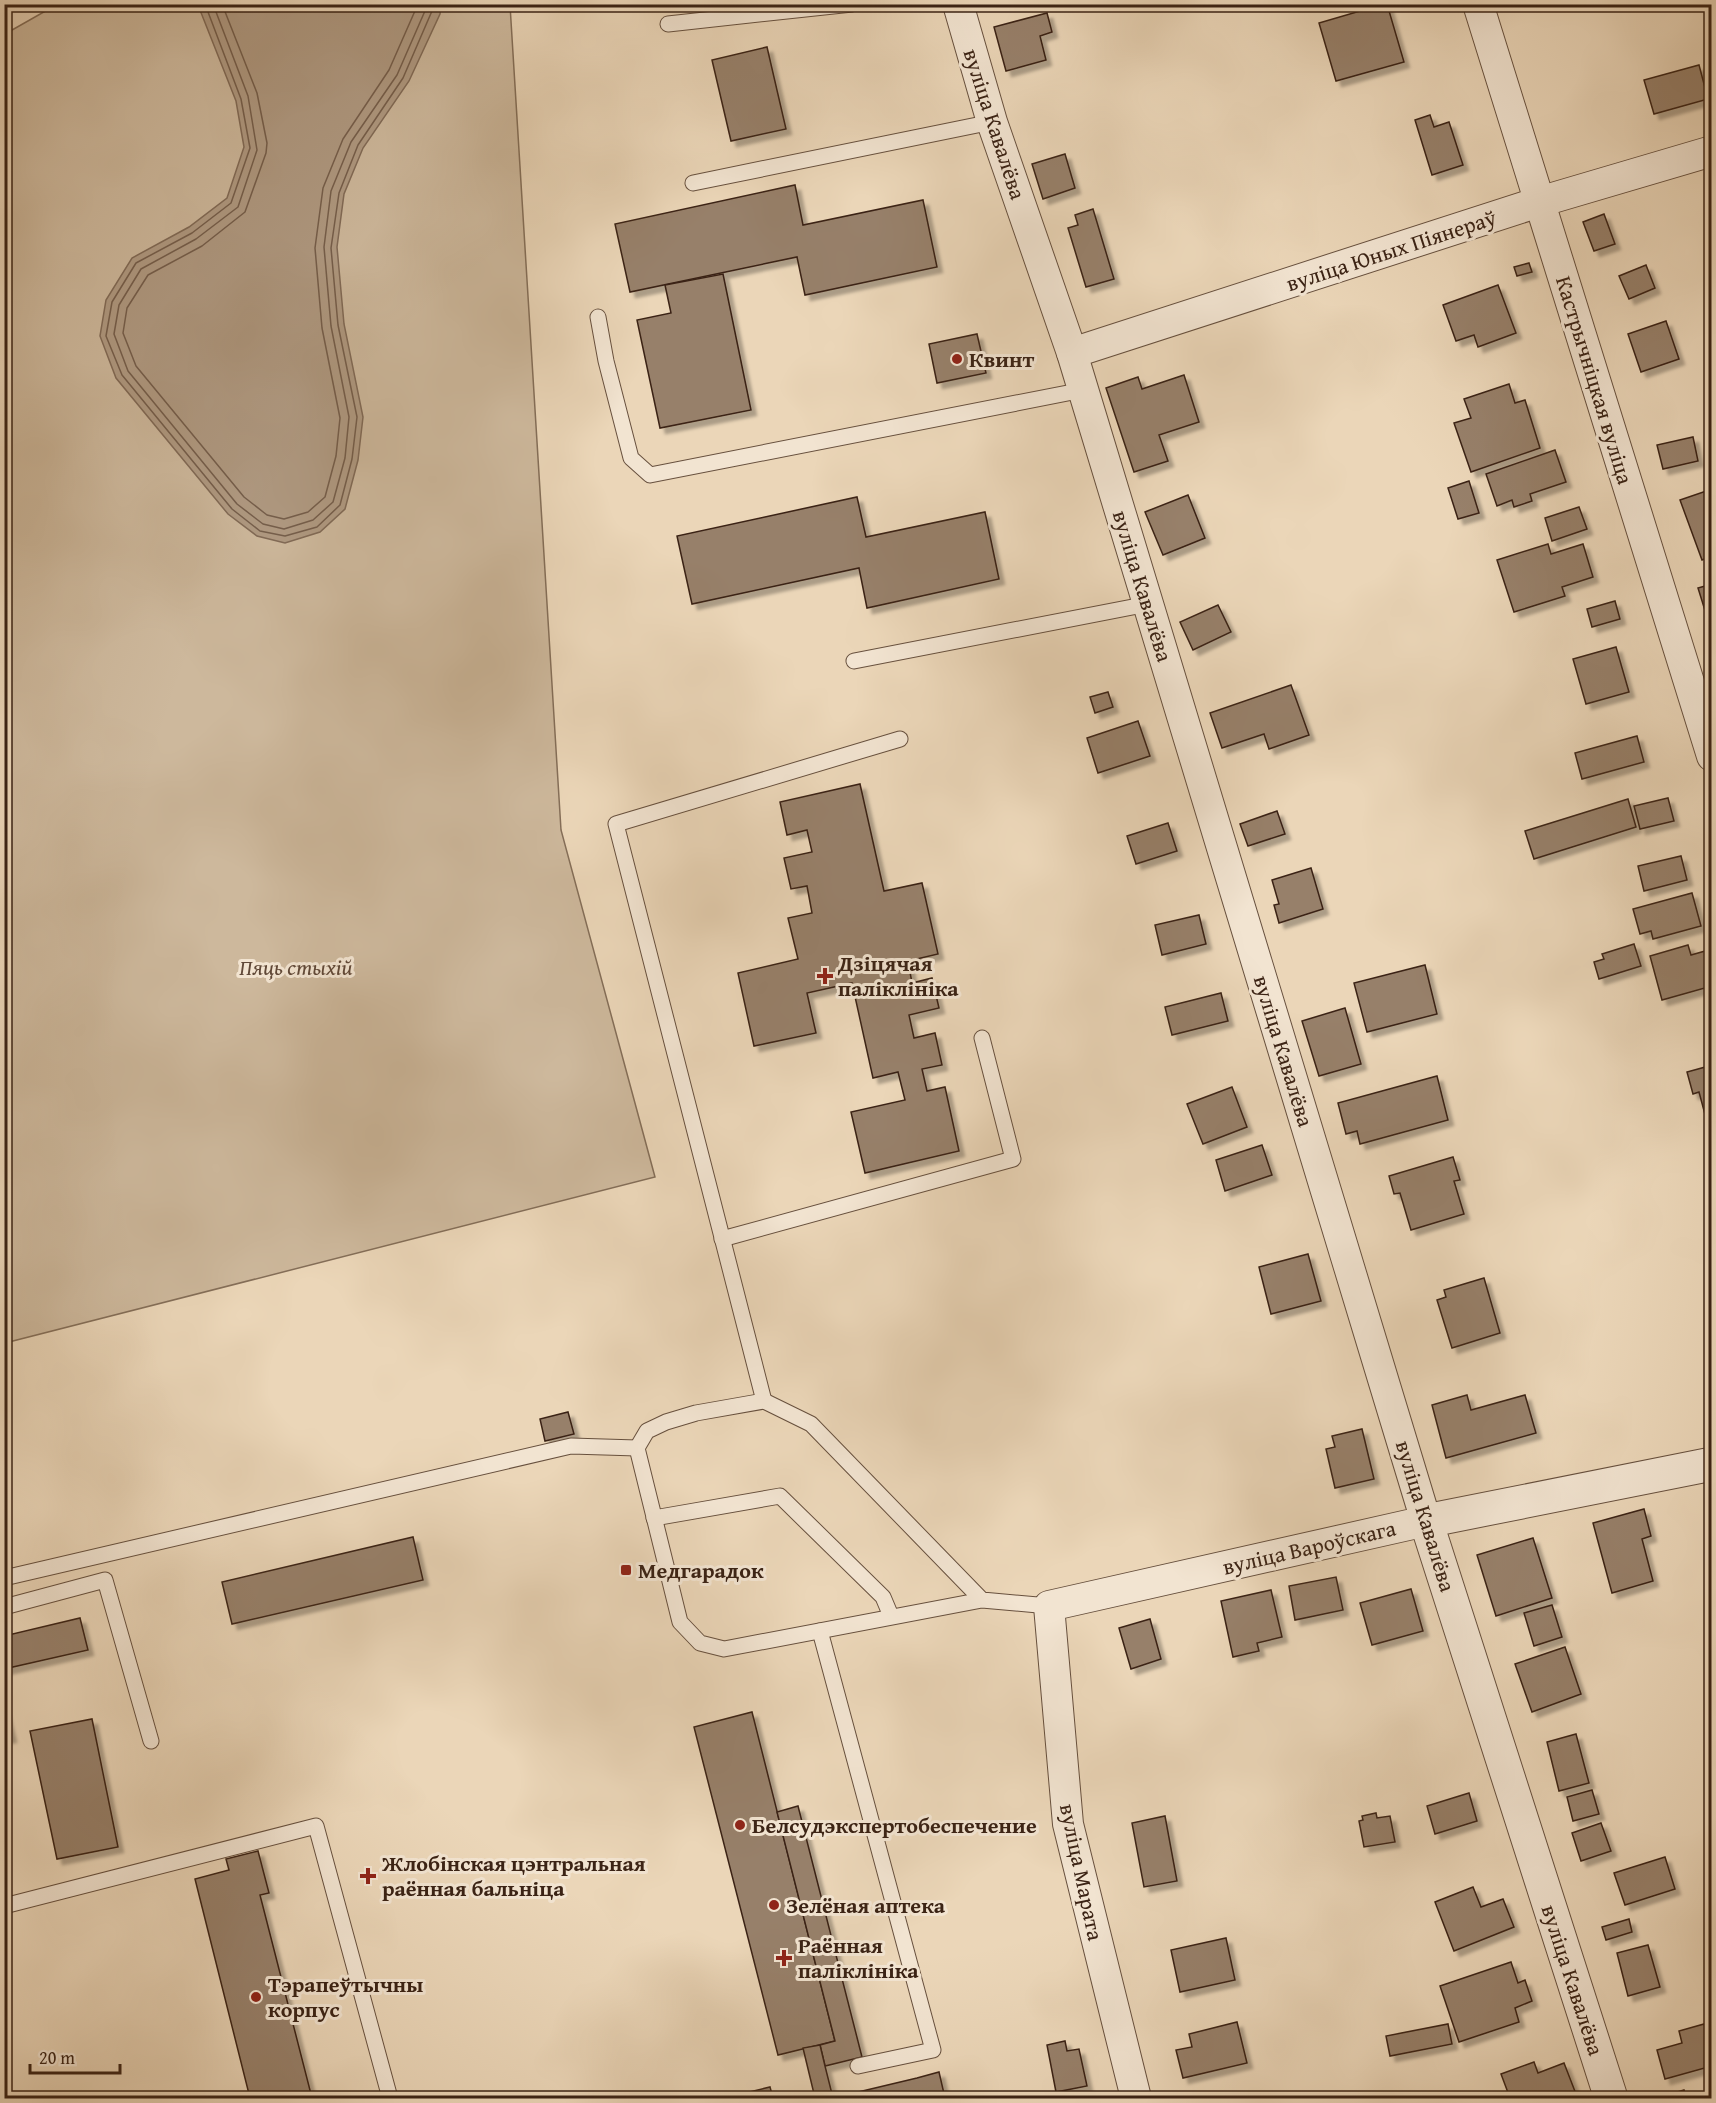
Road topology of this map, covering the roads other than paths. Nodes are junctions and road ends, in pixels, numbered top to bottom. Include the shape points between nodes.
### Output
1 (852, 4) edge
2 (958, 4) edge
3 (1478, 4) edge
4 (668, 24) dead end
5 (992, 122) junction
6 (1712, 152) edge
7 (693, 183) dead end
8 (1539, 202) junction
9 (598, 316) dead end
10 (1072, 353) junction
11 (1083, 390) junction
12 (1148, 604) junction
13 (854, 661) dead end
14 (900, 739) dead end
15 (1712, 756) edge
16 (982, 1038) dead end
17 (722, 1239) junction
18 (764, 1401) junction
19 (637, 1448) junction
20 (1712, 1464) edge
21 (654, 1518) junction
22 (1426, 1521) junction
23 (4, 1578) edge
24 (982, 1600) junction
25 (1049, 1606) junction
26 (4, 1607) edge
27 (891, 1616) junction
28 (820, 1631) junction
29 (150, 1741) dead end
30 (4, 1906) edge
31 (858, 2066) dead end
32 (390, 2098) edge
33 (1136, 2098) edge
34 (1611, 2098) edge

1 - 4 lane
2 - 5 street, вуліца Кавалёва
3 - 8 street, Кастрычніцкая вуліца
5 - 7 lane
5 - 10 street, вуліца Кавалёва
6 - 8 street, вуліца Юных Піянераў
8 - 10 street, вуліца Юных Піянераў
8 - 15 street, Кастрычніцкая вуліца
9 - 11 lane via 631,458 650,475
10 - 11 street, вуліца Кавалёва
11 - 12 street, вуліца Кавалёва
12 - 13 lane
12 - 22 street, вуліца Кавалёва
14 - 17 lane via 616,824
16 - 17 lane via 1013,1159
17 - 18 lane
18 - 19 lane via 666,1422 647,1431
18 - 24 lane via 811,1424
19 - 21 lane
19 - 23 lane via 571,1446
20 - 22 street, вуліца Вароўскага
21 - 27 lane via 780,1496 883,1597
21 - 28 lane via 680,1622 700,1643 724,1649
22 - 25 street, вуліца Вароўскага
22 - 34 street, вуліца Кавалёва
24 - 25 lane
24 - 27 lane
25 - 33 street, вуліца Марата via 1068,1824
26 - 29 lane via 105,1581
27 - 28 lane
28 - 31 lane via 933,2050
30 - 32 lane via 316,1826

